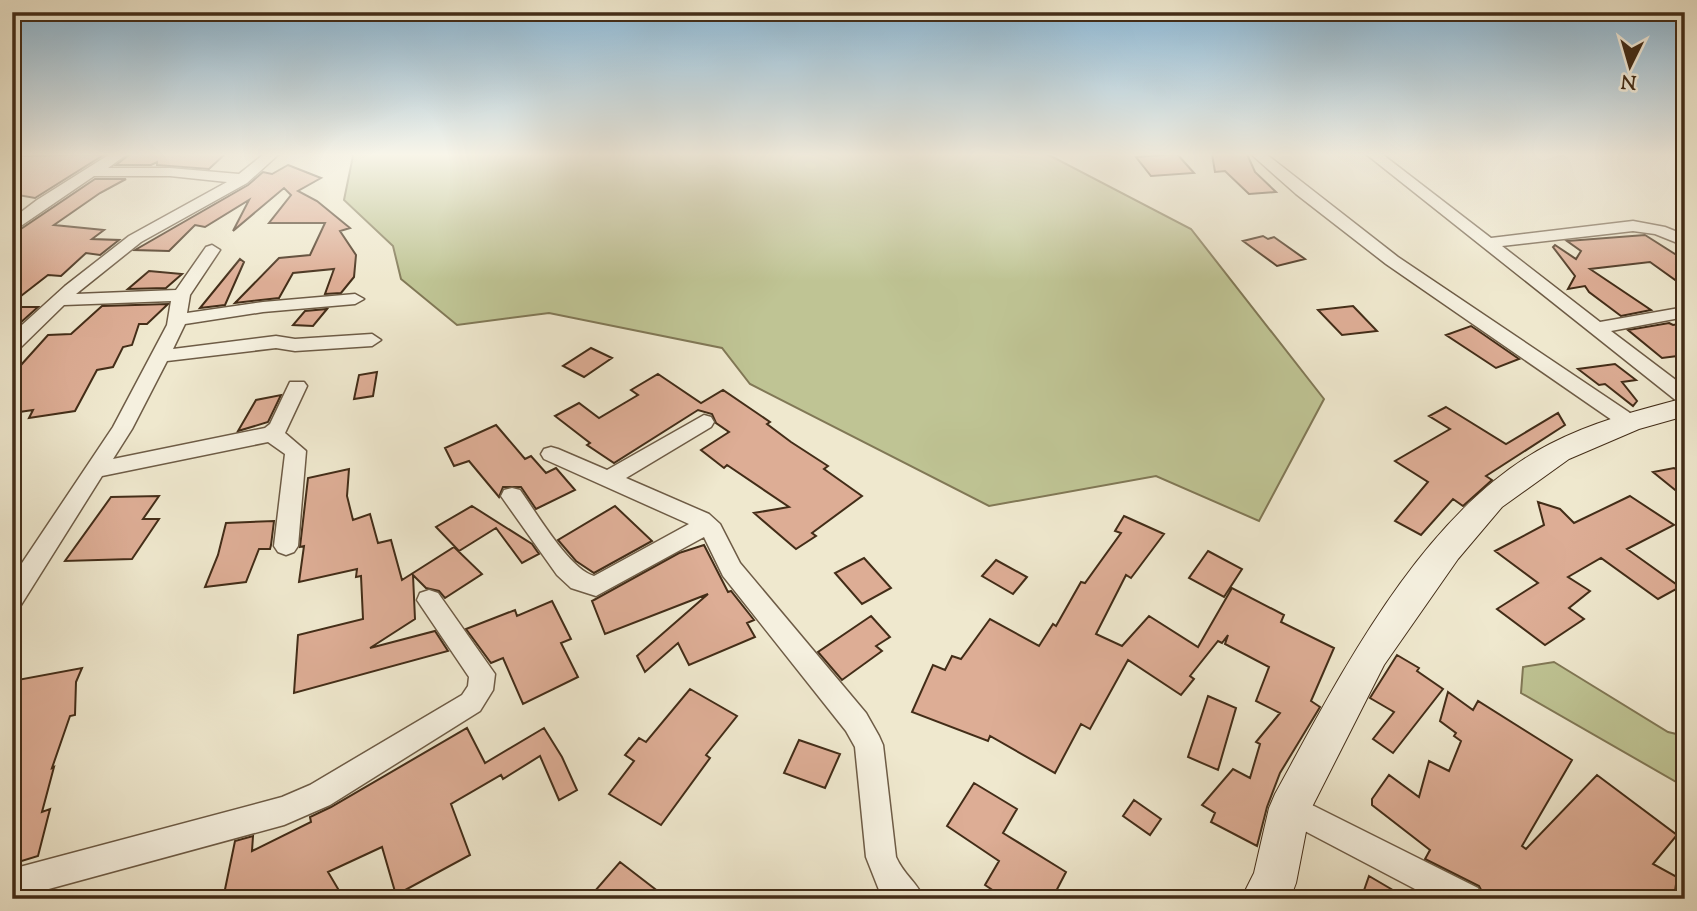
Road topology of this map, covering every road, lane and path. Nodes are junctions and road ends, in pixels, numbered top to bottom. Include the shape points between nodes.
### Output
1 (52, 197) edge
2 (211, 197) edge
3 (1306, 197) edge
4 (1428, 197) edge
5 (12, 227) edge
6 (1685, 241) edge
7 (1488, 243) junction
8 (212, 250) dead end
9 (181, 295) junction
10 (355, 299) dead end
11 (61, 300) junction
12 (1685, 312) edge
13 (177, 320) junction
14 (1596, 328) junction
15 (372, 340) dead end
16 (13, 344) edge
17 (160, 356) junction
18 (298, 386) dead end
19 (1685, 397) edge
20 (1685, 407) edge
21 (704, 422) dead end
22 (1629, 422) junction
23 (271, 434) junction
24 (551, 454) dead end
25 (95, 470) junction
26 (608, 479) junction
27 (512, 496) dead end
28 (707, 525) junction
29 (286, 547) dead end
30 (12, 598) edge
31 (429, 600) dead end
32 (1290, 808) junction
33 (12, 885) edge
34 (908, 899) edge
35 (1263, 899) edge
36 (1467, 899) edge

1 - 5 street
2 - 11 street via 135,239
3 - 22 street via 1377,251
4 - 7 street
6 - 7 street via 1633,226
7 - 14 street
8 - 9 street
9 - 11 street
9 - 13 street
10 - 13 street
11 - 16 street
12 - 14 street
13 - 17 street
14 - 19 street
15 - 17 street via 276,342
17 - 25 street
18 - 23 street
20 - 22 street
21 - 26 street
22 - 32 street via 1559,452 1491,499 1446,550 1371,654
23 - 25 street
23 - 29 street via 296,451
24 - 26 street
25 - 30 street
26 - 28 street
27 - 28 street via 565,568 579,581 597,586
28 - 34 street via 731,569 856,722 869,746 881,857 892,884
31 - 33 street via 482,674 479,692 471,703 320,795 284,811
32 - 35 street via 1274,883
32 - 36 street

